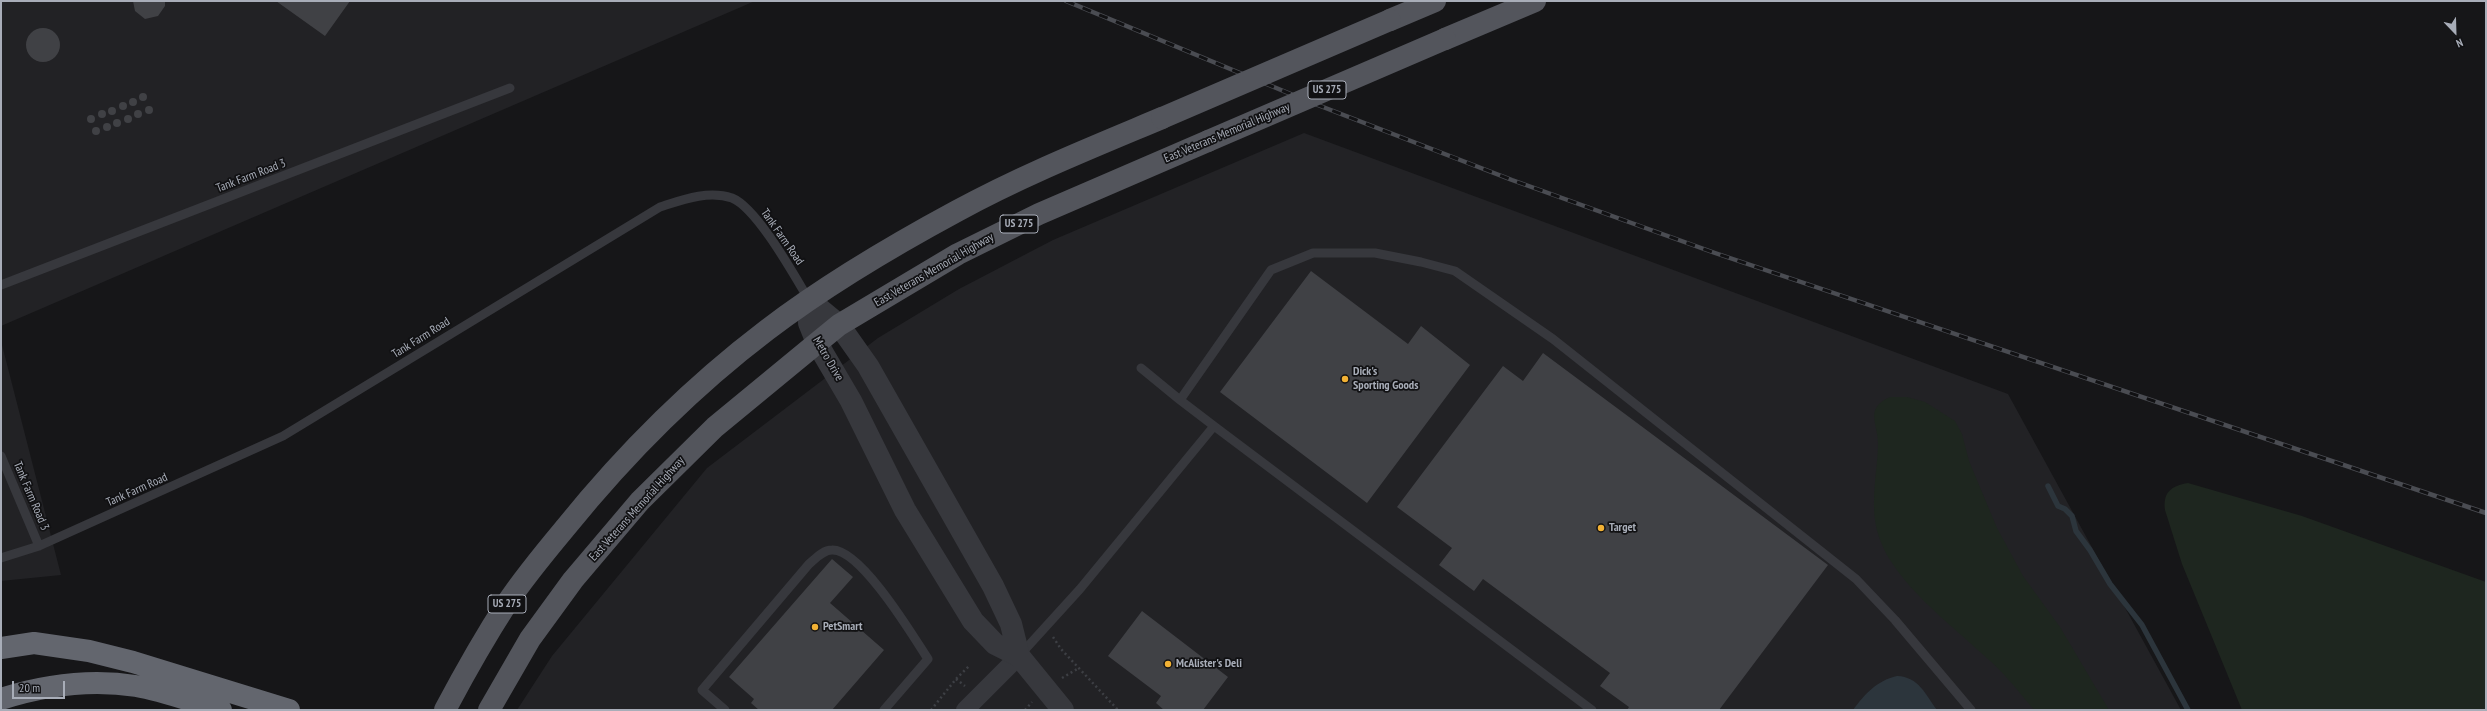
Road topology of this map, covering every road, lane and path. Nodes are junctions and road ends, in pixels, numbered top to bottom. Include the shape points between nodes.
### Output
1 (1435, 1) edge
2 (1535, 1) edge
3 (510, 88) dead end
4 (1, 285) edge
5 (810, 301) junction
6 (839, 325) junction
7 (817, 343) junction
8 (1141, 368) dead end
9 (1180, 400) junction
10 (1214, 426) junction
11 (1, 456) edge
12 (39, 546) junction
13 (1, 558) edge
14 (1046, 626) junction
15 (1, 648) edge
16 (1019, 656) junction
17 (970, 665) dead end
18 (1, 699) edge
19 (221, 710) edge
20 (289, 710) edge
21 (445, 710) edge
22 (489, 710) edge
23 (726, 710) edge
24 (884, 710) edge
25 (931, 710) edge
26 (965, 710) edge
27 (1063, 710) edge
28 (1118, 710) edge
29 (1592, 710) edge
30 (1971, 710) edge

1 - 5 main road, US 275, bridge via 1072,156 960,209 884,252
2 - 6 main road, East Veterans Memorial Highway / US 275, bridge via 1039,214 958,254
3 - 4 lane, Tank Farm Road 3
5 - 6 street, Metro Drive
5 - 7 street, Metro Drive via 809,323
5 - 12 lane, Tank Farm Road via 770,238 750,212 732,199 712,195 692,197 660,207 283,436
5 - 21 main road, US 275 via 768,329 688,395 598,487 508,601
6 - 7 main road, East Veterans Memorial Highway / US 275
6 - 16 street, Metro Drive via 868,366 993,586 1011,624
7 - 16 street, Metro Drive via 851,400 905,510 973,621 995,644
7 - 22 main road, East Veterans Memorial Highway / US 275 via 715,427 640,501 573,580 530,639
8 - 9 lane
9 - 10 lane
9 - 30 lane via 1271,270 1313,253 1321,253 1375,254 1455,271 1553,339 1856,579 1895,620
10 - 14 lane via 1080,590
10 - 29 lane
11 - 12 lane, Tank Farm Road 3
12 - 13 lane, Tank Farm Road
14 - 16 lane
14 - 28 path via 1061,649
15 - 20 highway via 34,643 89,652 133,662
16 - 26 street
16 - 27 street, Metro Drive
17 - 25 path
18 - 19 highway via 21,692 65,684 107,683 137,686
23 - 24 lane via 702,690 809,564 823,552 832,550 845,553 857,562 899,613 928,660

